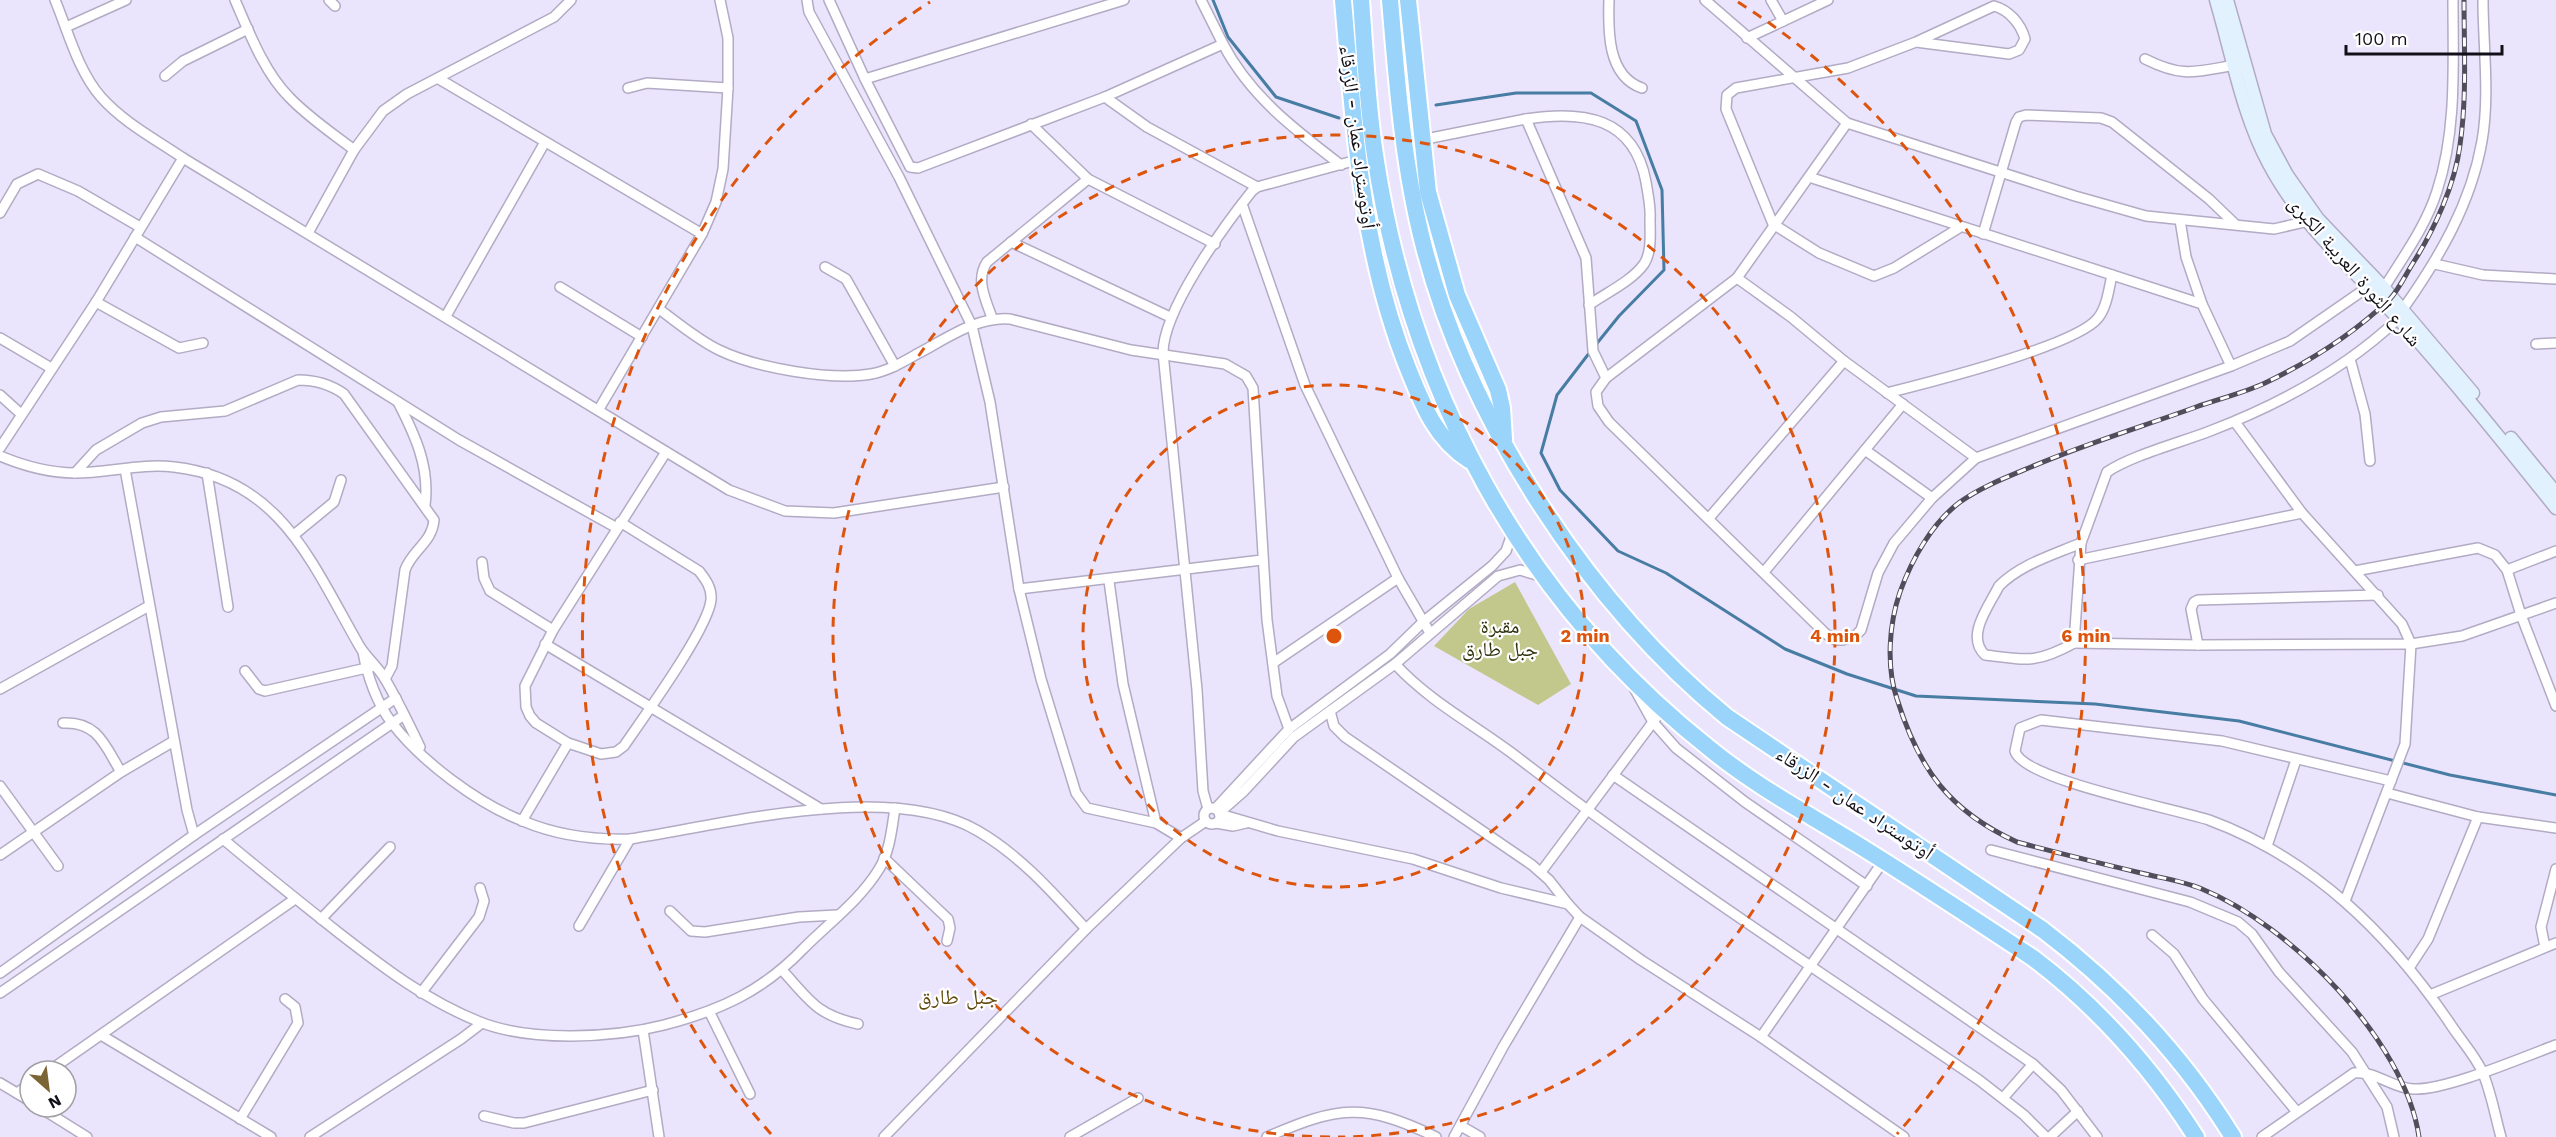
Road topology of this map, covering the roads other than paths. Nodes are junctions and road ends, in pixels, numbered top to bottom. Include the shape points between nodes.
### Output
1 (55, 0) edge
2 (126, 0) edge
3 (235, 0) edge
4 (571, 0) edge
5 (720, 0) edge
6 (807, 0) edge
7 (843, 0) edge
8 (1124, 0) edge
9 (1201, 0) edge
10 (1343, 0) edge
11 (1361, 0) edge
12 (1390, 0) edge
13 (1408, 0) edge
14 (1609, 0) edge
15 (1705, 0) edge
16 (1771, 0) edge
17 (1828, 0) edge
18 (2216, 0) edge
19 (2227, 0) edge
20 (2234, 0) edge
21 (2453, 0) edge
22 (2483, 0) edge
23 (830, 2) edge
24 (2234, 20) junction
25 (1783, 21) junction
26 (66, 27) junction
27 (248, 29) junction
28 (1748, 38) junction
29 (1916, 42) junction
30 (1222, 44) junction
31 (2145, 59) dead end
32 (2235, 65) junction
33 (165, 76) dead end
34 (439, 79) junction
35 (865, 79) junction
36 (1797, 79) junction
37 (628, 88) dead end
38 (728, 88) junction
39 (1642, 88) dead end
40 (1105, 96) junction
41 (1526, 119) junction
42 (1847, 123) junction
43 (1031, 124) junction
44 (1421, 140) junction
45 (545, 142) junction
46 (354, 150) junction
47 (183, 158) junction
48 (1358, 160) junction
49 (1341, 165) junction
50 (2001, 172) junction
51 (1809, 177) junction
52 (1088, 179) junction
53 (1257, 187) junction
54 (1242, 204) junction
55 (0, 213) edge
56 (2180, 220) junction
57 (2313, 221) junction
58 (2235, 224) junction
59 (1773, 225) junction
60 (140, 227) junction
61 (1959, 228) junction
62 (308, 233) junction
63 (702, 234) junction
64 (1983, 234) junction
65 (135, 237) junction
66 (1011, 242) junction
67 (1215, 244) junction
68 (2435, 264) junction
69 (825, 267) dead end
70 (2112, 275) junction
71 (1737, 278) junction
72 (2556, 279) edge
73 (560, 286) dead end
74 (2368, 287) junction
75 (2384, 288) junction
76 (1457, 295) junction
77 (1440, 299) junction
78 (96, 302) junction
79 (2202, 304) junction
80 (1589, 305) junction
81 (659, 309) junction
82 (1409, 309) junction
83 (2400, 314) junction
84 (1389, 315) junction
85 (446, 316) junction
86 (1170, 317) junction
87 (992, 318) junction
88 (972, 326) junction
89 (642, 337) junction
90 (0, 338) edge
91 (2556, 342) edge
92 (203, 343) dead end
93 (2536, 344) dead end
94 (1162, 353) junction
95 (2350, 358) junction
96 (1844, 361) junction
97 (895, 366) junction
98 (2231, 366) junction
99 (51, 368) junction
100 (1606, 378) junction
101 (1887, 393) junction
102 (0, 395) edge
103 (398, 402) junction
104 (1903, 404) junction
105 (599, 409) junction
106 (21, 414) junction
107 (2235, 422) junction
108 (1503, 443) junction
109 (0, 448) edge
110 (1865, 450) junction
111 (666, 452) junction
112 (0, 456) edge
113 (1976, 458) junction
114 (2370, 460) dead end
115 (1472, 461) junction
116 (125, 469) junction
117 (75, 473) junction
118 (207, 473) junction
119 (341, 480) dead end
120 (1004, 487) junction
121 (2556, 493) edge
122 (1932, 498) junction
123 (425, 505) junction
124 (2556, 508) edge
125 (2302, 513) junction
126 (1709, 518) junction
127 (618, 525) junction
128 (1513, 531) junction
129 (295, 534) junction
130 (2081, 543) junction
131 (2556, 552) edge
132 (1262, 560) junction
133 (2078, 560) junction
134 (482, 562) dead end
135 (1185, 570) junction
136 (2507, 570) junction
137 (2355, 571) junction
138 (1764, 572) junction
139 (1542, 577) junction
140 (1398, 578) junction
141 (1108, 581) junction
142 (1019, 590) junction
143 (2378, 595) junction
144 (2556, 603) edge
145 (149, 606) junction
146 (228, 607) dead end
147 (2521, 615) junction
148 (1423, 622) junction
149 (553, 630) junction
150 (1430, 633) junction
151 (2074, 643) junction
152 (545, 644) junction
153 (2411, 644) junction
154 (2198, 645) junction
155 (363, 652) junction
156 (1273, 663) junction
157 (375, 664) junction
158 (1395, 664) junction
159 (366, 670) junction
160 (245, 671) dead end
161 (385, 679) junction
162 (0, 689) edge
163 (396, 698) junction
164 (382, 705) junction
165 (652, 706) junction
166 (2556, 706) edge
167 (1330, 711) junction
168 (404, 715) junction
169 (1657, 716) junction
170 (63, 723) dead end
171 (392, 723) junction
172 (1290, 729) junction
173 (174, 741) junction
174 (568, 743) junction
175 (423, 754) junction
176 (2296, 760) junction
177 (121, 772) junction
178 (1613, 775) junction
179 (2391, 781) junction
180 (0, 786) edge
181 (2387, 793) junction
182 (895, 808) junction
183 (822, 809) junction
184 (1585, 811) junction
185 (1214, 815) junction
186 (2478, 817) junction
187 (522, 821) junction
188 (1156, 823) junction
189 (2556, 828) edge
190 (35, 833) junction
191 (194, 835) junction
192 (1181, 838) junction
193 (223, 839) junction
194 (630, 839) junction
195 (2267, 846) junction
196 (390, 847) dead end
197 (1991, 850) dead end
198 (0, 855) edge
199 (884, 858) junction
200 (1884, 860) junction
201 (58, 866) dead end
202 (2556, 869) edge
203 (1541, 872) junction
204 (1867, 886) junction
205 (480, 888) dead end
206 (295, 899) junction
207 (2345, 901) junction
208 (1568, 904) junction
209 (670, 912) dead end
210 (837, 915) junction
211 (1580, 917) junction
212 (321, 919) junction
213 (579, 926) dead end
214 (1086, 928) junction
215 (1835, 928) junction
216 (2152, 935) dead end
217 (947, 941) dead end
218 (2556, 943) edge
219 (2545, 947) junction
220 (1809, 965) junction
221 (2409, 968) junction
222 (783, 971) junction
223 (0, 973) edge
224 (0, 993) edge
225 (421, 993) junction
226 (2430, 994) junction
227 (285, 999) dead end
228 (710, 1013) junction
229 (482, 1023) junction
230 (858, 1024) dead end
231 (643, 1030) junction
232 (101, 1035) junction
233 (1761, 1036) junction
234 (2556, 1045) edge
235 (66, 1059) edge
236 (2033, 1064) junction
237 (2482, 1072) junction
238 (2366, 1073) junction
239 (0, 1083) edge
240 (653, 1090) junction
241 (17, 1093) edge
242 (750, 1094) dead end
243 (1138, 1098) dead end
244 (2003, 1098) junction
245 (2078, 1111) junction
246 (2297, 1112) junction
247 (484, 1116) dead end
248 (58, 1119) edge
249 (240, 1119) junction
250 (1461, 1126) junction
251 (893, 1133) edge
252 (87, 1137) edge
253 (271, 1137) edge
254 (310, 1137) edge
255 (659, 1137) edge
256 (884, 1137) edge
257 (1070, 1137) edge
258 (1267, 1137) edge
259 (1436, 1137) edge
260 (1454, 1137) edge
261 (1480, 1137) edge
262 (1904, 1137) edge
263 (2048, 1137) edge
264 (2097, 1137) edge
265 (2196, 1137) edge
266 (2233, 1137) edge
267 (2262, 1137) edge
268 (2394, 1137) edge
269 (2501, 1137) edge

1 - 26 street
2 - 26 street
3 - 27 street
4 - 34 street via 554,17
5 - 38 street via 728,38
6 - 88 street via 809,12 899,177
7 - 23 street
8 - 35 street
9 - 30 street
10 - 48 highway, أوتوستراد عمان - الزرقاء
11 - 82 highway, أوتوستراد عمان - الزرقاء via 1375,155
12 - 77 highway, أوتوستراد عمان - الزرقاء via 1405,156 1424,249
13 - 44 highway, أوتوستراد عمان - الزرقاء
14 - 39 street via 1609,38 1614,56 1626,79
15 - 28 street
16 - 25 street
17 - 25 street
18 - 32 main road, شارع الثورة العربية الكبرى
19 - 24 main road, شارع الثورة العربية الكبرى
20 - 24 street
21 - 75 street via 2453,96 2446,158 2437,193 2422,226
22 - 68 street via 2482,140 2462,207
23 - 35 street
24 - 57 main road, شارع الثورة العربية الكبرى via 2265,134
25 - 28 street
26 - 47 street via 86,75 100,95 117,112
27 - 33 street via 183,62
27 - 46 street via 289,98
28 - 36 street
29 - 29 street via 2009,54 2019,50 2025,39 2018,24 1994,6
29 - 36 street via 1839,71
30 - 40 street
30 - 49 street via 1276,115
31 - 32 street via 2188,74
32 - 57 main road, شارع الثورة العربية الكبرى via 2255,137 2285,192
34 - 45 street
34 - 46 street via 388,107
35 - 43 street via 910,167 918,168
36 - 42 street
36 - 59 street via 1736,88 1727,95 1728,117
37 - 38 street via 647,83
38 - 63 street via 723,170 716,202
40 - 43 street
40 - 53 street via 1147,127
41 - 44 street
41 - 80 street via 1584,251
41 - 80 street via 1578,116 1602,122 1620,131 1641,159 1651,211 1646,261
42 - 50 street
42 - 51 street
43 - 52 street
44 - 76 highway, أوتوستراد عمان - الزرقاء via 1428,192
45 - 63 street
45 - 85 street
46 - 62 street
47 - 60 street
47 - 62 street
48 - 49 street
48 - 84 highway, أوتوستراد عمان - الزرقاء via 1364,208
49 - 53 street
50 - 56 street via 2146,216
50 - 58 street via 2019,117 2101,117 2209,199
50 - 64 street
51 - 59 street
51 - 61 street
52 - 66 street
52 - 67 street
53 - 54 street
54 - 67 street
54 - 140 street via 1305,386
55 - 60 street via 17,184 38,174
56 - 58 street
56 - 79 street via 2186,257
57 - 58 street via 2274,229
57 - 74 main road, شارع الثورة العربية الكبرى
57 - 75 main road, شارع الثورة العربية الكبرى
59 - 61 street via 1819,253 1874,276
59 - 71 street
60 - 65 street
61 - 64 street
62 - 85 street
63 - 81 street
64 - 70 street
65 - 78 street
65 - 103 street
66 - 86 street
66 - 87 street via 982,271 982,287
67 - 86 street
68 - 72 street via 2483,275
68 - 83 street
69 - 97 street via 846,279
70 - 79 street
70 - 101 street via 2099,318 2074,335
71 - 96 street
71 - 100 street
73 - 89 street
74 - 83 main road, شارع الثورة العربية الكبرى
74 - 98 street via 2290,341
75 - 83 main road, شارع الثورة العربية الكبرى
76 - 77 highway
76 - 108 highway, أوتوستراد عمان - الزرقاء via 1498,390
77 - 108 highway, أوتوستراد عمان - الزرقاء
78 - 92 street via 179,348
78 - 99 street
79 - 98 street
80 - 100 street via 1593,351
81 - 89 street
81 - 97 street via 717,349 753,364 854,375
82 - 84 highway
82 - 115 highway, أوتوستراد عمان - الزرقاء via 1434,382
83 - 95 street
83 - 121 main road, شارع الثورة العربية الكبرى
83 - 124 main road, شارع الثورة العربية الكبرى
84 - 115 highway, أوتوستراد عمان - الزرقاء via 1433,425 1450,446
85 - 105 street
86 - 94 street
87 - 88 street
87 - 94 street via 1010,319 1131,350
88 - 97 street
88 - 120 street
89 - 105 street
90 - 99 street
91 - 93 street
94 - 132 street via 1225,364 1250,381 1258,449
94 - 135 street
95 - 107 street
95 - 114 street via 2365,414
96 - 101 street
96 - 126 street
98 - 113 street
99 - 106 street
100 - 126 street via 1596,392 1603,415
101 - 104 street
102 - 106 street
103 - 123 street via 420,449 427,492
103 - 127 street
104 - 110 street
104 - 113 street
105 - 111 street
106 - 109 street
107 - 125 street
107 - 130 street via 2107,472
108 - 266 highway, أوتوستراد عمان - الزرقاء via 1543,508 1600,586 1689,686 1727,717 2066,947 2155,1032
110 - 122 street
110 - 138 street
111 - 120 street via 745,498 802,513 854,511
111 - 127 street
112 - 117 street via 45,471
113 - 122 street
115 - 128 highway, أوتوستراد عمان - الزرقاء
116 - 117 street
116 - 118 street via 173,467
116 - 145 street
117 - 123 street via 96,450 142,423 160,417 225,411 280,386 311,380 344,394
118 - 129 street via 255,495
118 - 146 street
119 - 129 street via 334,502
120 - 142 street
122 - 138 street via 1887,556 1861,630 1850,638 1836,640 1826,634
123 - 161 street via 434,527 405,570 392,666
125 - 133 street
125 - 137 street
126 - 138 street
127 - 149 street
127 - 165 street via 699,571 708,582 712,597 703,624
128 - 139 highway, أوتوستراد عمان - الزرقاء
128 - 148 street via 1500,559
129 - 155 street
130 - 133 street
130 - 151 street via 2006,579 1976,636 1977,646 1985,655 2020,659 2048,657
131 - 136 street
132 - 135 street
132 - 156 street
133 - 151 street
134 - 149 street via 490,591
135 - 141 street
135 - 185 street via 1203,791
136 - 137 street via 2495,555 2478,548
136 - 147 street
137 - 143 street
139 - 150 street via 1520,570 1498,576
139 - 169 highway, أوتوستراد عمان - الزرقاء
140 - 148 street
140 - 156 street
141 - 142 street
141 - 188 street via 1124,684
142 - 188 street via 1041,679 1079,800 1096,811
143 - 153 street via 2402,624
143 - 154 street via 2198,600 2191,609
144 - 147 street
145 - 162 street
145 - 173 street
147 - 153 street via 2462,636
147 - 166 street
148 - 150 street
148 - 172 street via 1390,654
149 - 152 street
150 - 158 street
151 - 154 street
152 - 165 street
152 - 174 street via 525,686 525,707 536,723
153 - 154 street
153 - 179 street via 2405,744
155 - 157 street
155 - 159 street
156 - 172 street via 1277,696
157 - 159 street
157 - 161 street
158 - 167 street
158 - 184 street via 1429,698 1517,756
159 - 160 street via 265,691
159 - 164 street
161 - 163 street
163 - 164 street
163 - 168 street
164 - 171 street
164 - 191 street
165 - 174 street via 624,747 616,752 596,753
165 - 183 street
167 - 185 street via 1294,737 1244,791
167 - 203 street via 1334,726 1345,737
168 - 171 street
168 - 175 street
169 - 178 street
169 - 200 highway, أوتوستراد عمان - الزرقاء
169 - 204 street via 1676,748 1710,776
170 - 177 street via 76,722 91,728
171 - 175 street
171 - 193 street
172 - 185 street
173 - 177 street
173 - 191 street
174 - 187 street
175 - 187 street via 461,787
176 - 179 street
176 - 195 street
176 - 195 street via 2222,741 2041,720 2026,723 2017,734 2016,757 2044,773 2209,820
177 - 190 street
178 - 184 street
178 - 215 street
179 - 181 street
180 - 190 street
181 - 186 street
181 - 207 street
182 - 183 street
182 - 199 street
182 - 214 street via 948,818 992,840 1028,868
183 - 194 street
184 - 203 street
184 - 220 street
185 - 192 street
185 - 208 street via 1236,816 1246,823 1413,859 1501,888
186 - 189 street
186 - 221 street via 2428,939
187 - 194 street via 577,836
188 - 192 street
190 - 198 street
190 - 201 street
191 - 223 street
192 - 214 street
193 - 206 street
193 - 224 street
194 - 213 street
195 - 207 street via 2315,875
196 - 212 street
197 - 238 street via 2190,902 2238,922
199 - 210 street via 871,879
199 - 217 street via 948,919
200 - 204 street
200 - 265 highway, أوتوستراد عمان - الزرقاء via 2033,958 2073,990 2137,1056
202 - 219 street via 2541,927
203 - 208 street
204 - 215 street
205 - 225 street via 484,902 480,917
206 - 212 street
206 - 232 street
207 - 221 street
208 - 211 street
209 - 210 street via 691,931 705,932
210 - 222 street
211 - 233 street
211 - 250 street via 1508,1037
212 - 225 street
214 - 251 street
215 - 220 street
215 - 236 street
216 - 246 street via 2174,954 2203,999
218 - 219 street
219 - 226 street
220 - 233 street
220 - 244 street
221 - 226 street
222 - 228 street
222 - 230 street via 823,1013
225 - 229 street
226 - 237 street
227 - 249 street via 294,1007 298,1023
228 - 231 street
228 - 242 street
229 - 231 street via 556,1035
229 - 254 street
231 - 240 street
232 - 235 street
232 - 249 street
233 - 262 street
234 - 237 street
236 - 244 street
236 - 245 street
237 - 238 street via 2414,1089
237 - 269 street
238 - 246 street via 2349,1075
238 - 268 street via 2387,1107
239 - 241 street
240 - 247 street via 524,1123
240 - 255 street
243 - 257 street
244 - 263 street
245 - 263 street
245 - 264 street
246 - 267 street
248 - 252 street
249 - 253 street
250 - 260 street
250 - 261 street
251 - 256 street
258 - 259 street via 1315,1117 1342,1111 1390,1117

